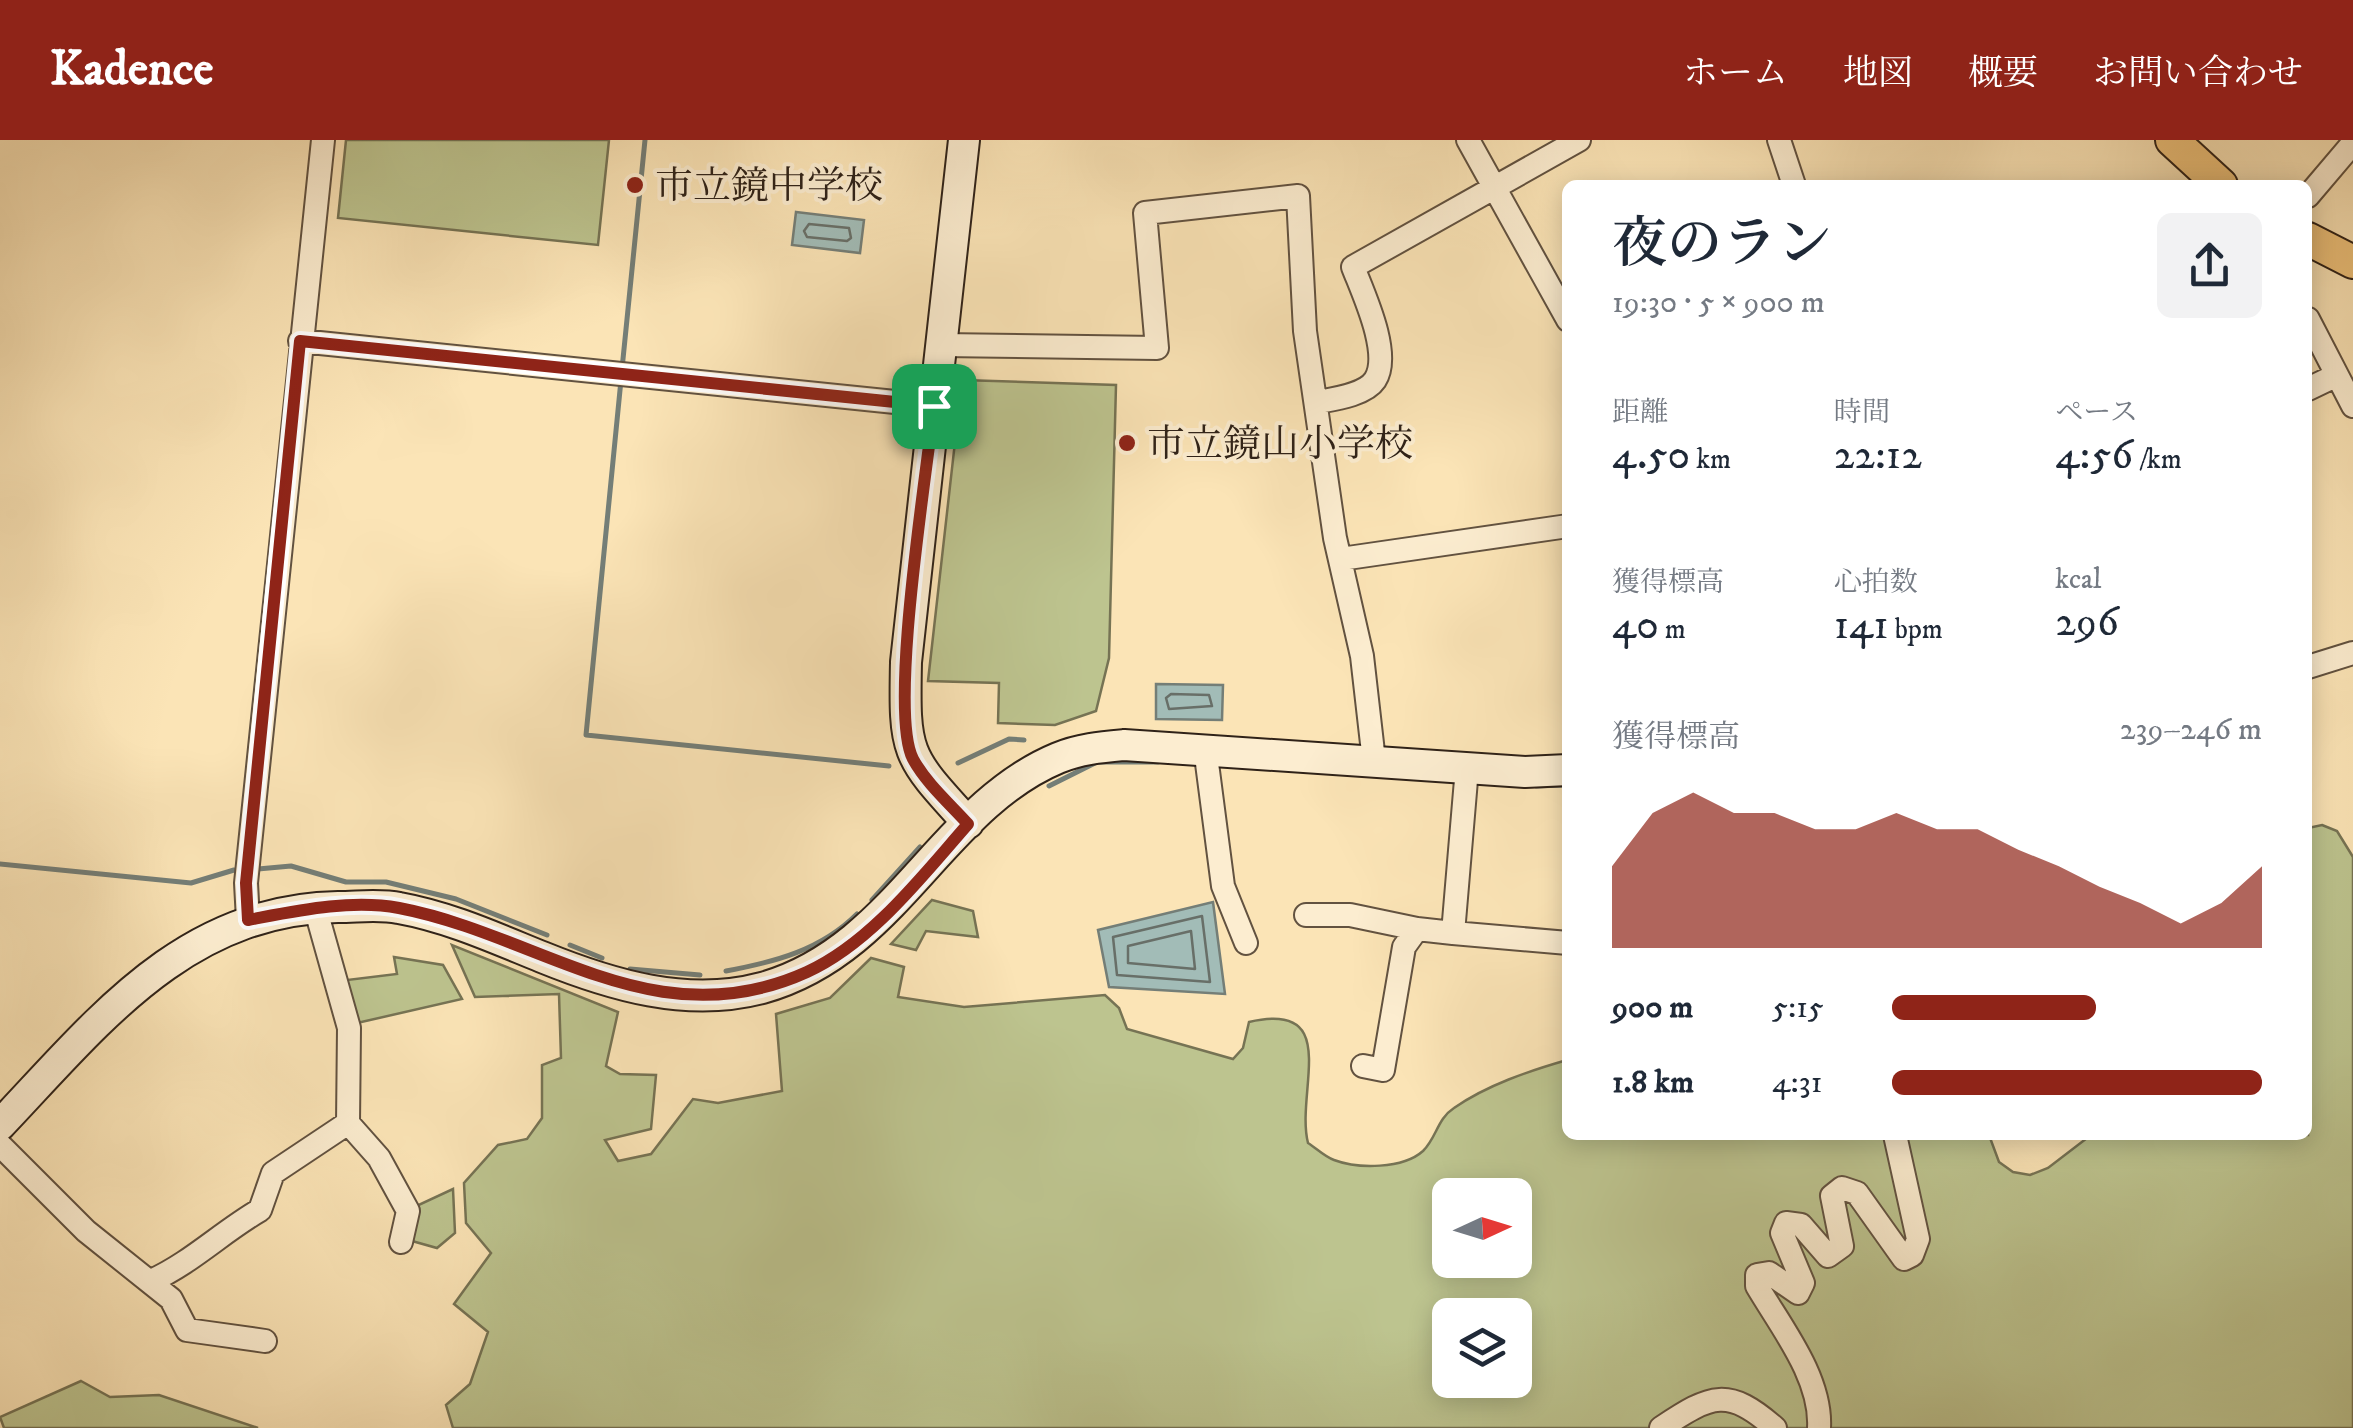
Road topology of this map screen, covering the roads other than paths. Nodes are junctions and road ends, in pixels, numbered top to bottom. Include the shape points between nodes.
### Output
1 (323, 140) edge
2 (964, 140) edge
3 (1468, 140) edge
4 (1579, 140) edge
5 (1778, 140) edge
6 (2172, 140) edge
7 (2323, 140) edge
8 (2347, 151) edge
9 (1792, 180) edge
10 (2216, 180) edge
11 (1493, 188) junction
12 (2312, 191) edge
13 (2312, 241) edge
14 (2353, 262) edge
15 (1562, 309) edge
16 (2312, 327) edge
17 (300, 341) junction
18 (941, 345) junction
19 (2334, 376) junction
20 (2312, 387) edge
21 (1318, 402) junction
22 (934, 406) junction
23 (2353, 406) edge
24 (1562, 527) edge
25 (1341, 559) junction
26 (2353, 653) edge
27 (2312, 666) edge
28 (1205, 748) junction
29 (1374, 761) junction
30 (1467, 768) junction
31 (1562, 770) edge
32 (968, 824) junction
33 (315, 908) junction
34 (1306, 915) dead end
35 (248, 920) junction
36 (1417, 930) junction
37 (1452, 932) junction
38 (1562, 942) edge
39 (1246, 943) dead end
40 (1363, 1066) dead end
41 (348, 1123) junction
42 (0, 1125) edge
43 (1896, 1140) edge
44 (0, 1144) edge
45 (401, 1242) dead end
46 (151, 1281) junction
47 (265, 1341) dead end
48 (1661, 1428) edge
49 (1775, 1428) edge
50 (1819, 1428) edge

1 - 17 street
2 - 18 street
3 - 11 street
4 - 11 street
5 - 9 street
6 - 10 main road
7 - 8 street
8 - 12 street
11 - 15 street
11 - 21 street via 1353,267 1373,319 1379,368 1366,387
13 - 14 main road
16 - 19 street
17 - 22 street
17 - 35 street via 246,883
18 - 21 street via 1157,348 1145,214 1298,196 1306,331
18 - 22 street
19 - 20 street
19 - 23 street
21 - 25 street
22 - 32 street via 906,662 906,739 914,760
24 - 25 street
25 - 29 street via 1362,656
26 - 27 street
28 - 29 street
28 - 32 street via 1124,744 1059,758 1011,786
28 - 39 street via 1223,886
29 - 30 street
30 - 31 street
30 - 37 street
32 - 33 street via 860,936 809,971 711,995 610,983 452,921 394,907
33 - 35 street
33 - 41 street via 349,1028
34 - 36 street via 1350,915
35 - 42 street via 176,956 124,994
36 - 37 street
36 - 40 street via 1404,947 1383,1070
37 - 38 street
41 - 45 street via 379,1158 408,1211
41 - 46 street via 273,1173 260,1210
43 - 50 street via 1918,1238 1912,1254 1904,1258 1857,1193 1842,1188 1832,1196 1842,1246 1828,1256 1801,1225 1786,1222 1782,1232 1803,1283 1798,1293 1769,1273 1757,1275 1756,1286 1819,1405
44 - 46 street via 86,1231
46 - 47 street via 171,1299 186,1330
48 - 49 street via 1726,1398 1746,1402

